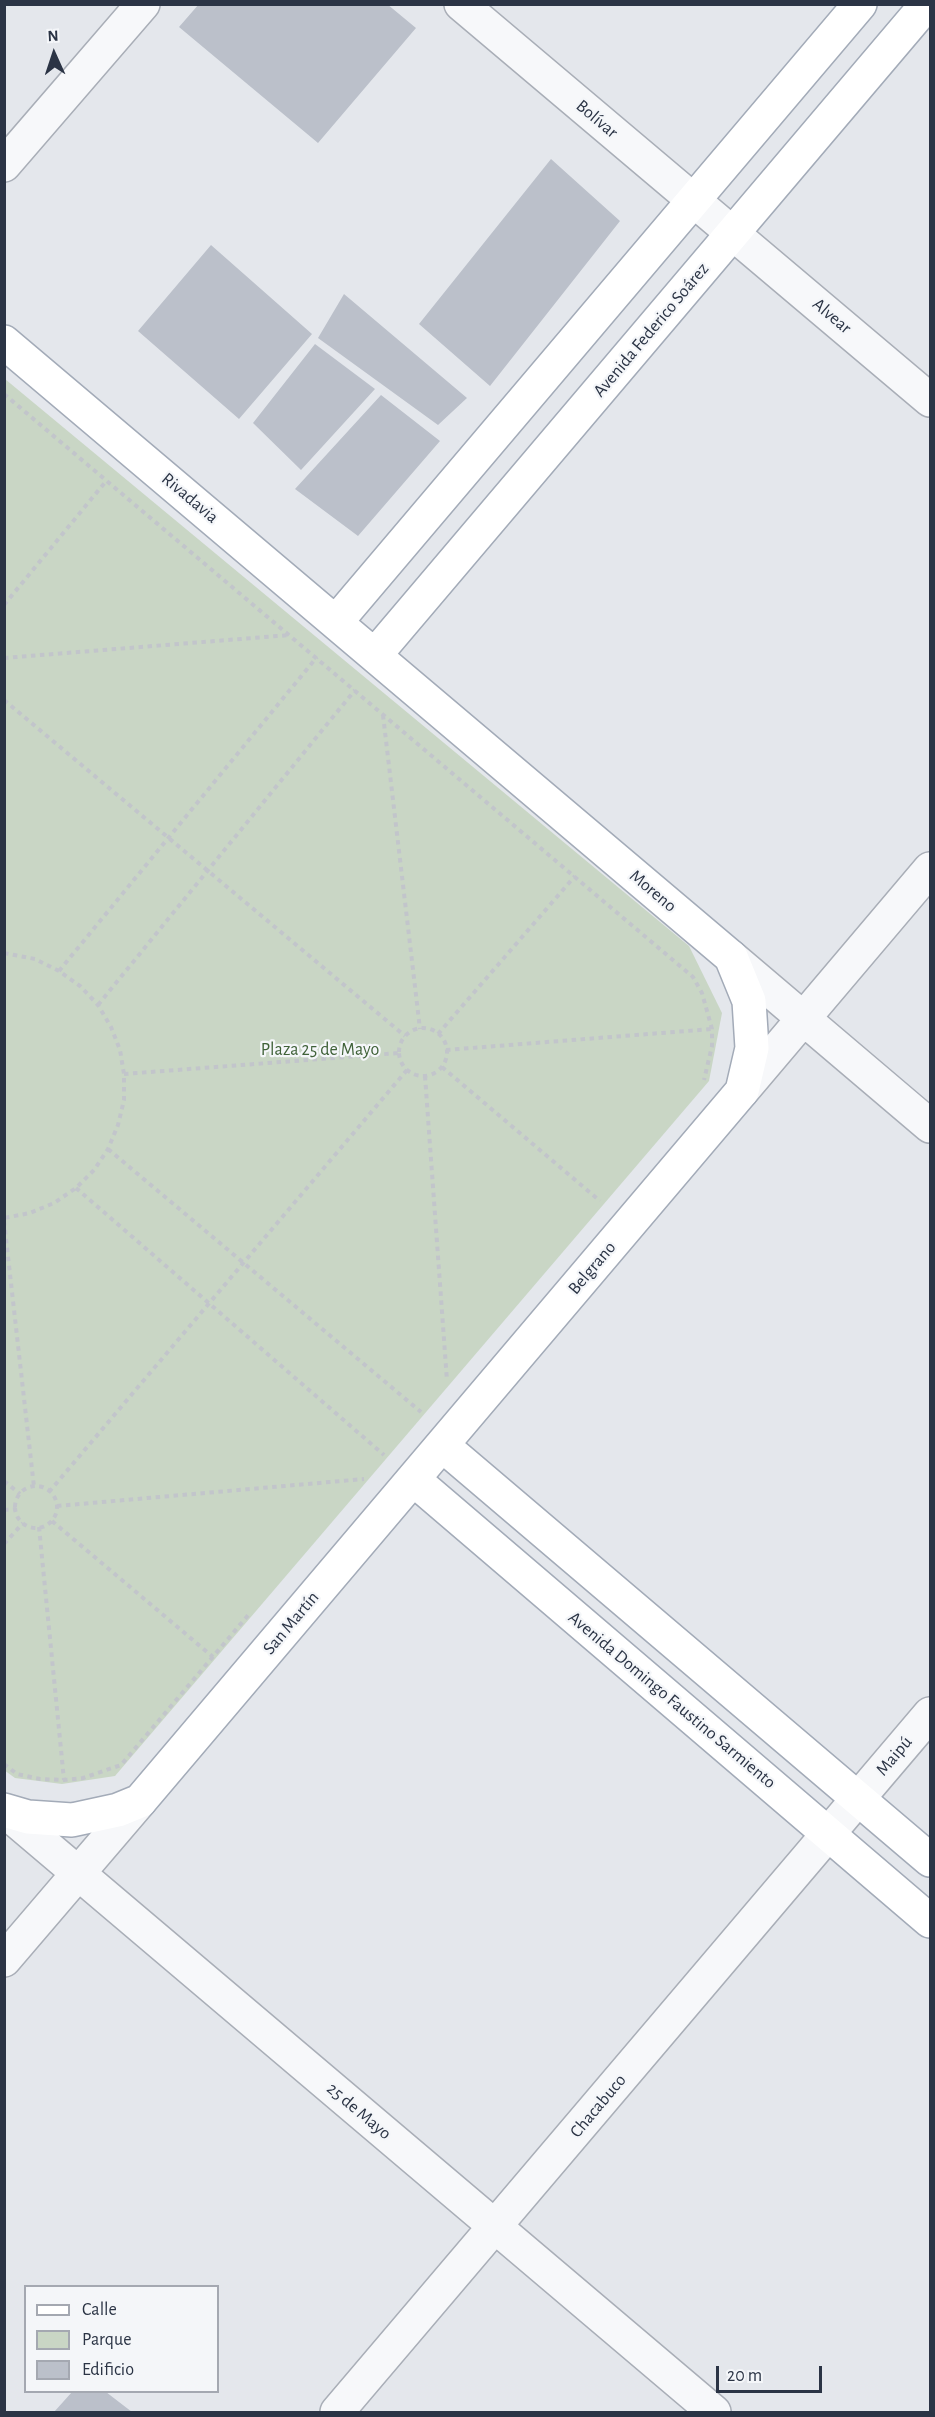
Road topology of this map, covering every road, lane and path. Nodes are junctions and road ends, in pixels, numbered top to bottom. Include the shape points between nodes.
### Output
1 (143, 4) edge
2 (461, 4) edge
3 (860, 4) edge
4 (927, 4) edge
5 (4, 165) edge
6 (694, 200) junction
7 (733, 232) junction
8 (4, 342) edge
9 (4, 394) edge
10 (930, 400) edge
11 (107, 480) junction
12 (4, 605) edge
13 (336, 622) junction
14 (290, 635) junction
15 (375, 655) junction
16 (316, 657) junction
17 (4, 658) edge
18 (354, 690) junction
19 (4, 700) edge
20 (383, 714) junction
21 (168, 838) junction
22 (930, 869) edge
23 (207, 871) junction
24 (575, 876) junction
25 (4, 953) edge
26 (731, 957) junction
27 (59, 970) junction
28 (98, 1005) junction
29 (804, 1018) junction
30 (420, 1029) junction
31 (712, 1029) junction
32 (438, 1034) junction
33 (405, 1036) junction
34 (446, 1050) junction
35 (399, 1053) junction
36 (442, 1067) junction
37 (407, 1070) junction
38 (124, 1074) junction
39 (425, 1076) junction
40 (696, 1088) dead end
41 (742, 1091) junction
42 (930, 1126) edge
43 (108, 1149) junction
44 (76, 1188) junction
45 (608, 1193) dead end
46 (600, 1201) junction
47 (592, 1210) dead end
48 (4, 1220) edge
49 (244, 1263) junction
50 (209, 1304) junction
51 (455, 1372) dead end
52 (447, 1381) junction
53 (441, 1389) dead end
54 (428, 1404) dead end
55 (421, 1412) junction
56 (414, 1421) dead end
57 (442, 1445) junction
58 (392, 1447) dead end
59 (384, 1455) junction
60 (378, 1463) dead end
61 (371, 1471) dead end
62 (364, 1479) junction
63 (413, 1479) junction
64 (4, 1481) edge
65 (34, 1486) junction
66 (356, 1488) dead end
67 (50, 1492) junction
68 (20, 1494) junction
69 (57, 1506) junction
70 (16, 1509) junction
71 (4, 1510) edge
72 (52, 1521) junction
73 (23, 1523) junction
74 (39, 1527) junction
75 (4, 1544) edge
76 (250, 1613) dead end
77 (213, 1657) junction
78 (930, 1713) edge
79 (4, 1764) edge
80 (64, 1780) junction
81 (858, 1799) junction
82 (140, 1801) junction
83 (5, 1811) edge
84 (828, 1834) junction
85 (930, 1860) edge
86 (79, 1873) junction
87 (930, 1921) edge
88 (4, 1960) edge
89 (495, 2227) junction
90 (337, 2412) edge
91 (714, 2412) edge

1 - 5 street
2 - 6 street, Bolívar
3 - 6 main road
4 - 7 main road, Avenida Federico Soárez
6 - 7 street, Bolívar
6 - 13 main road
7 - 10 street, Alvear
7 - 15 main road, Avenida Federico Soárez
8 - 13 main road, Rivadavia
9 - 11 path
11 - 12 path
11 - 14 path
13 - 15 main road, Rivadavia
14 - 16 path
14 - 17 path
15 - 26 main road, Moreno
16 - 18 path
16 - 21 path
18 - 20 path
18 - 23 path
19 - 21 path
20 - 24 path
20 - 30 path
21 - 23 path
21 - 27 path
22 - 29 street, Belgrano
23 - 28 path
23 - 33 path
24 - 31 path via 693,977 709,1011
24 - 32 path
25 - 27 path via 35,959
26 - 29 street, Moreno
26 - 41 main road, Belgrano via 749,1001 752,1025 752,1048
27 - 28 path
28 - 38 path via 120,1050
29 - 41 street, Belgrano
29 - 42 street, Moreno
30 - 32 path
30 - 33 path
31 - 34 path
31 - 40 path via 709,1063 704,1080
32 - 34 path
33 - 35 path
34 - 36 path
35 - 37 path
35 - 38 path
36 - 39 path
36 - 46 path
37 - 39 path
37 - 49 path
38 - 43 path via 124,1100
39 - 52 path
41 - 57 main road, Belgrano
43 - 44 path
43 - 49 path
44 - 48 path via 54,1203
44 - 50 path
45 - 46 path
46 - 47 path
48 - 65 path
49 - 50 path
49 - 55 path
50 - 59 path
50 - 67 path
51 - 52 path
52 - 53 path
54 - 55 path
55 - 56 path
57 - 63 main road, San Martín
57 - 81 main road
58 - 59 path
59 - 60 path
61 - 62 path
62 - 66 path
62 - 69 path
63 - 82 main road, San Martín
63 - 84 main road, Avenida Domingo Faustino Sarmiento
64 - 68 path
65 - 67 path
65 - 68 path
67 - 69 path
68 - 70 path
69 - 72 path
70 - 71 path
70 - 73 path
72 - 74 path
72 - 77 path
73 - 74 path
73 - 75 path
74 - 80 path
76 - 77 path
77 - 80 path via 121,1765
78 - 81 street, Maipú
79 - 80 path via 17,1774
81 - 84 street, Chacabuco
81 - 85 main road
82 - 83 main road, San Martín via 72,1820
82 - 86 street, San Martín
83 - 86 street, 25 de Mayo
84 - 87 main road, Avenida Domingo Faustino Sarmiento
84 - 89 street, Chacabuco
86 - 88 street, San Martín
86 - 89 street, 25 de Mayo
89 - 90 street, Chacabuco
89 - 91 street, 25 de Mayo

